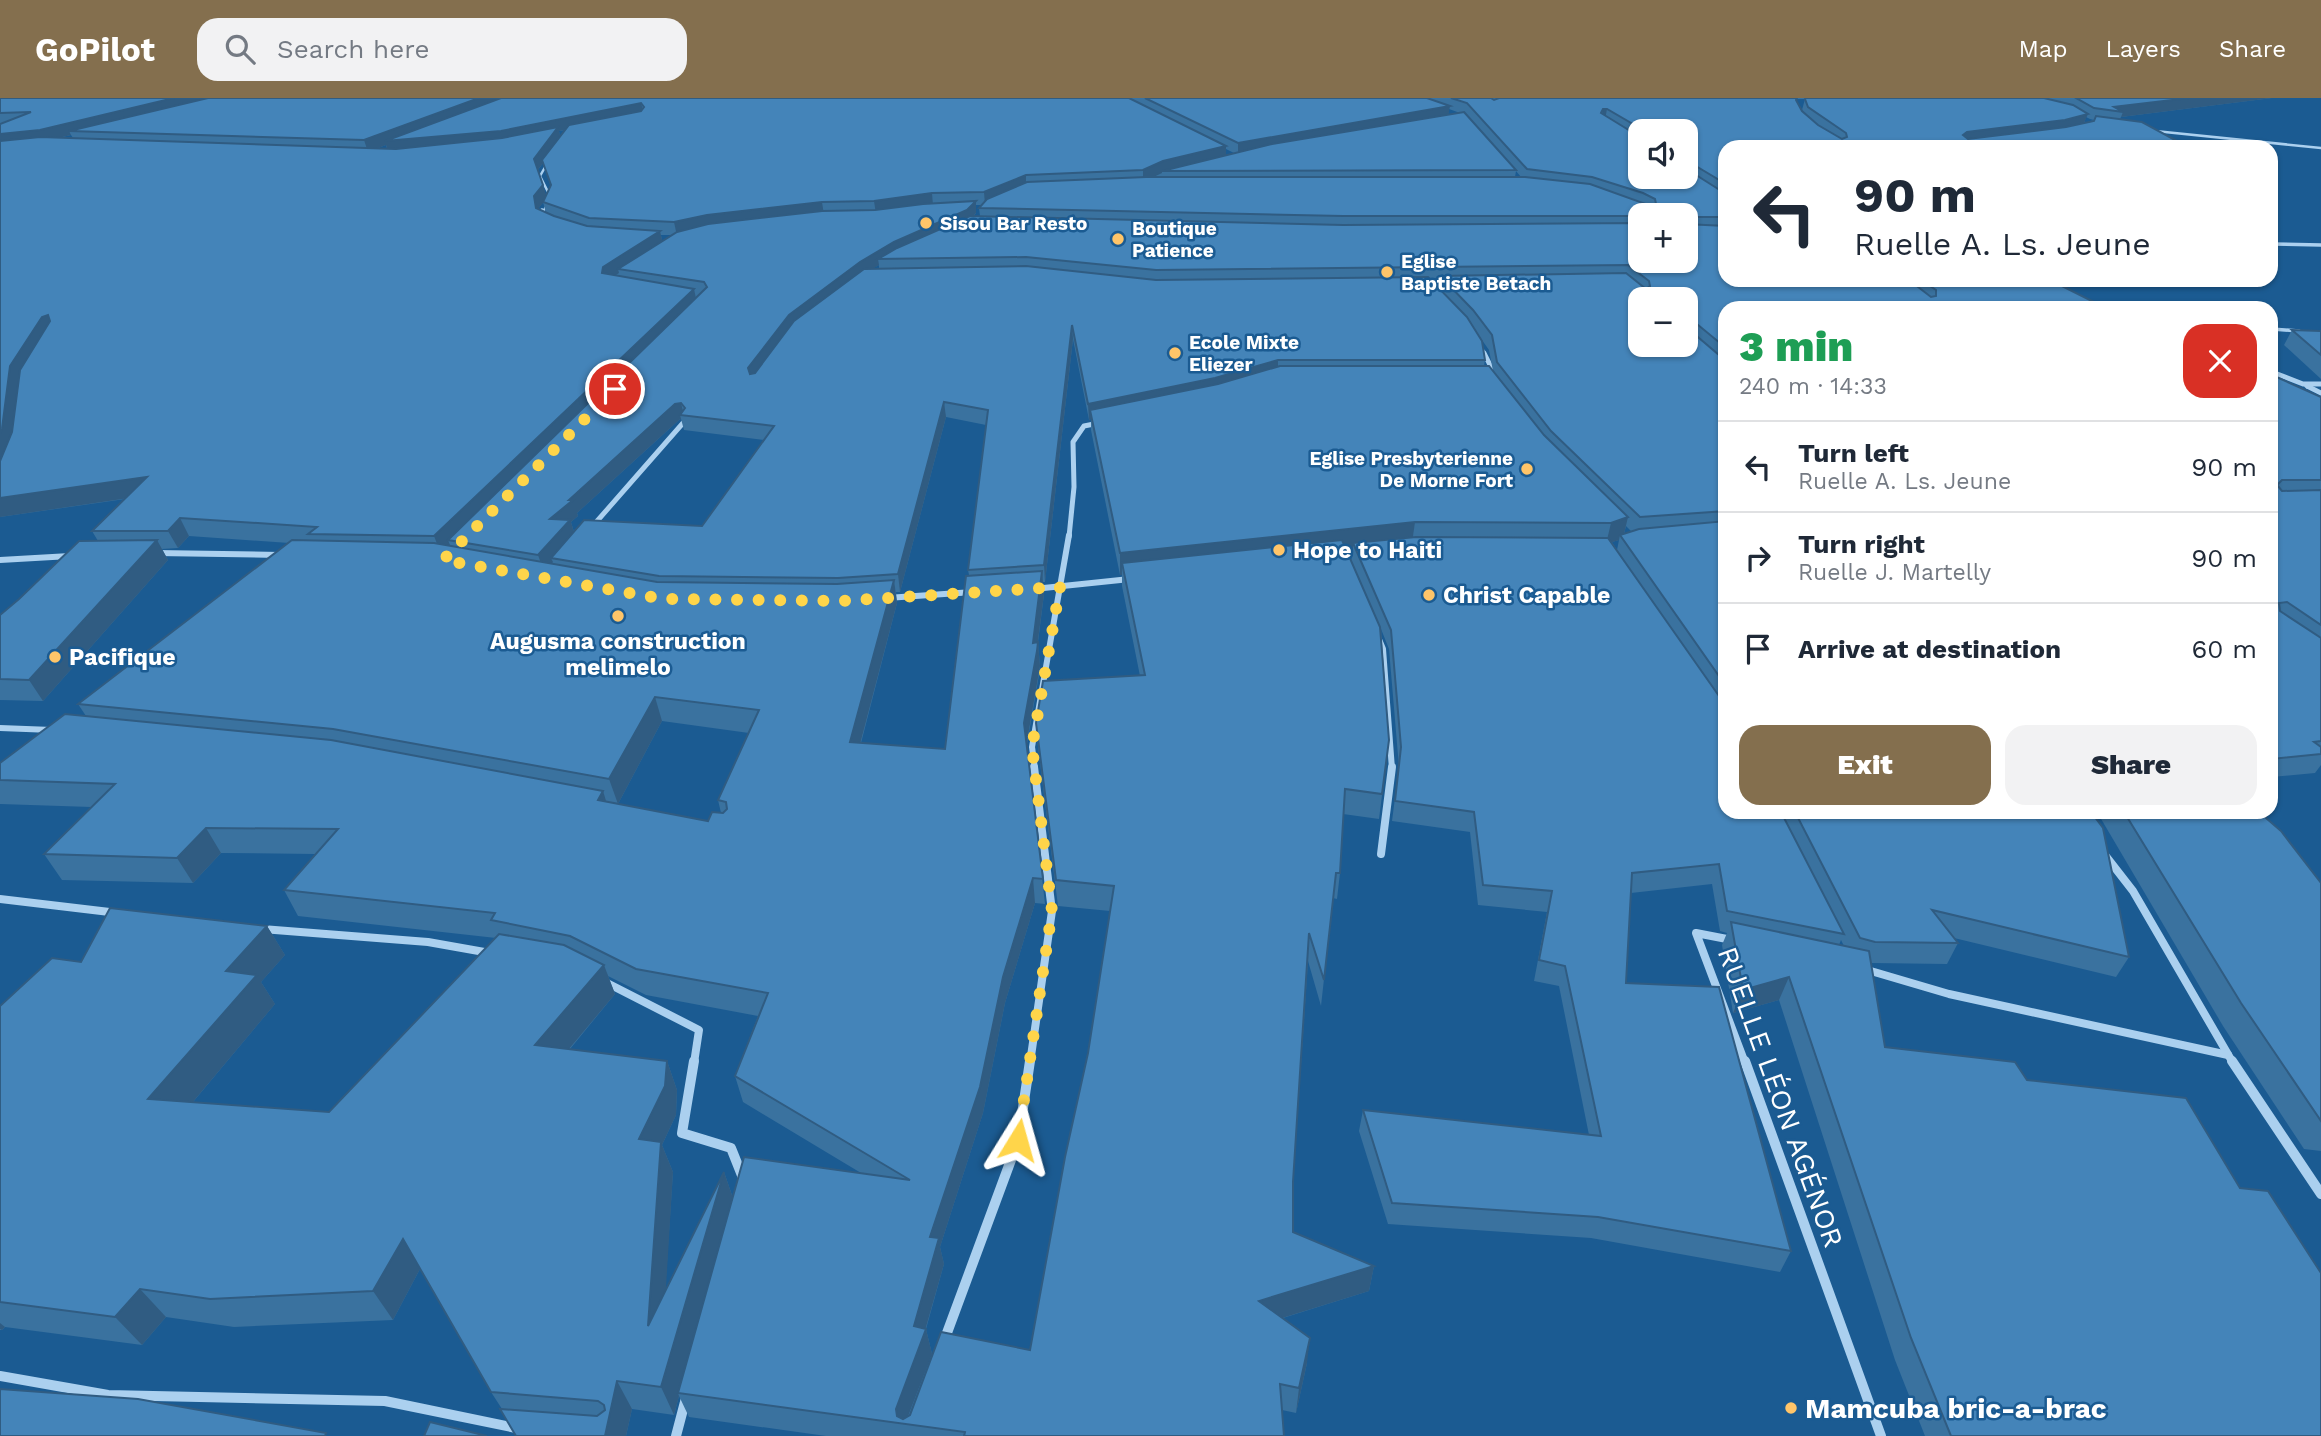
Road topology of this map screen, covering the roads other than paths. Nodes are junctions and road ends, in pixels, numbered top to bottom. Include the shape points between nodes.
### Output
1 (2155, 131) edge
2 (2243, 140) edge
3 (2278, 144) edge
4 (2321, 148) edge
5 (554, 154) edge
6 (554, 225) edge
7 (2278, 244) edge
8 (2321, 245) edge
9 (2278, 329) edge
10 (2309, 331) edge
11 (1476, 338) edge
12 (2278, 374) edge
13 (1489, 380) edge
14 (2303, 384) junction
15 (2321, 384) edge
16 (2321, 393) edge
17 (1106, 422) edge
18 (683, 423) edge
19 (583, 537) edge
20 (152, 553) edge
21 (83, 555) edge
22 (285, 555) edge
23 (0, 560) edge
24 (1141, 578) edge
25 (1060, 587) junction
26 (1019, 590) edge
27 (978, 592) edge
28 (882, 598) edge
29 (1373, 626) edge
30 (0, 728) edge
31 (58, 731) edge
32 (2096, 844) edge
33 (1381, 854) dead end
34 (0, 899) edge
35 (135, 915) edge
36 (256, 928) edge
37 (1737, 941) edge
38 (496, 954) edge
39 (1859, 967) edge
40 (590, 974) edge
41 (2228, 1055) junction
42 (746, 1186) edge
43 (2321, 1194) edge
44 (942, 1346) edge
45 (0, 1376) edge
46 (691, 1383) edge
47 (538, 1430) edge
48 (676, 1436) edge
49 (1881, 1436) edge

1 - 2 street
3 - 4 street
5 - 6 street via 540,176 551,198 542,210 543,218
7 - 8 street
9 - 10 street
11 - 13 street via 1491,367
12 - 14 street
14 - 15 street
14 - 16 street
17 - 25 street via 1084,426 1073,442 1074,487
18 - 19 street
20 - 22 street
21 - 23 street
24 - 25 street
25 - 26 street
25 - 44 street via 1032,747 1052,911 1018,1140
27 - 28 street
29 - 33 street via 1383,649 1392,768
30 - 31 street
32 - 41 street via 2133,891
34 - 35 street
36 - 38 street via 428,942
37 - 49 street, RUELLE LÉON AGÉNOR via 1696,933
39 - 41 street via 1949,994
40 - 42 street via 699,1030 682,1133 730,1149
41 - 43 street
45 - 47 street via 108,1395 385,1401
46 - 48 street

